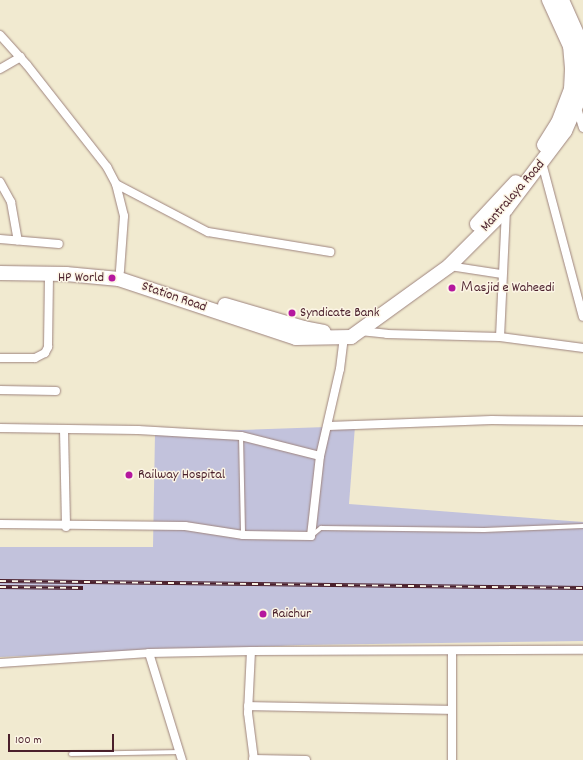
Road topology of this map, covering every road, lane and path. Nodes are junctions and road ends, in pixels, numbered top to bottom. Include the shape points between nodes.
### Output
1 (550, 0) edge
2 (562, 0) edge
3 (0, 34) edge
4 (21, 58) junction
5 (0, 70) edge
6 (576, 105) junction
7 (583, 128) edge
8 (542, 163) junction
9 (0, 182) edge
10 (116, 184) junction
11 (4, 194) edge
12 (506, 209) junction
13 (0, 239) edge
14 (18, 240) junction
15 (58, 244) dead end
16 (330, 252) dead end
17 (0, 265) edge
18 (449, 266) junction
19 (120, 271) junction
20 (0, 273) edge
21 (501, 274) junction
22 (49, 275) junction
23 (583, 317) edge
24 (360, 331) junction
25 (344, 335) junction
26 (500, 337) junction
27 (583, 348) edge
28 (0, 358) edge
29 (0, 390) edge
30 (56, 391) dead end
31 (583, 421) edge
32 (328, 426) junction
33 (0, 428) edge
34 (64, 430) junction
35 (241, 436) junction
36 (320, 456) junction
37 (0, 524) edge
38 (66, 526) junction
39 (583, 526) edge
40 (243, 535) junction
41 (311, 536) junction
42 (583, 650) edge
43 (251, 651) junction
44 (452, 651) junction
45 (149, 653) junction
46 (0, 663) edge
47 (248, 706) junction
48 (452, 710) junction
49 (71, 754) dead end
50 (180, 756) edge
51 (254, 759) edge
52 (306, 760) edge
53 (452, 760) edge

1 - 25 highway, Mantralaya Road via 570,46 572,68 571,89 558,123 506,192 446,260
2 - 6 highway, Mantralaya Road via 582,46 582,92
3 - 4 street
4 - 5 street
4 - 10 street via 107,167
6 - 7 street
6 - 8 highway, Mantralaya Road via 564,131
8 - 12 highway, Mantralaya Road
8 - 23 street
9 - 11 street
10 - 16 street via 208,232
10 - 19 street via 124,216
11 - 14 street
12 - 18 highway, Mantralaya Road
12 - 21 street
13 - 14 street
14 - 15 street
17 - 19 highway, Station Road via 65,266
18 - 21 street
18 - 24 highway, Mantralaya Road
19 - 25 highway, Station Road via 304,328
20 - 22 highway, Station Road
21 - 26 street
22 - 25 highway, Station Road via 119,279 296,338
22 - 28 street via 48,347 45,353 35,358
24 - 25 highway, Mantralaya Road
24 - 26 street
25 - 32 street
26 - 27 street
29 - 30 street
31 - 32 street via 492,420
32 - 36 street
33 - 34 street
34 - 35 street via 138,430
34 - 38 street
35 - 36 street
35 - 40 lane
36 - 41 street
37 - 38 street
38 - 40 street via 185,526
39 - 41 lane via 484,530 321,528
40 - 41 street
42 - 44 street
43 - 44 street
43 - 45 street
43 - 47 street
44 - 48 street
45 - 46 street
45 - 50 street
47 - 48 street
47 - 51 street
48 - 53 street
49 - 50 lane
51 - 52 street

